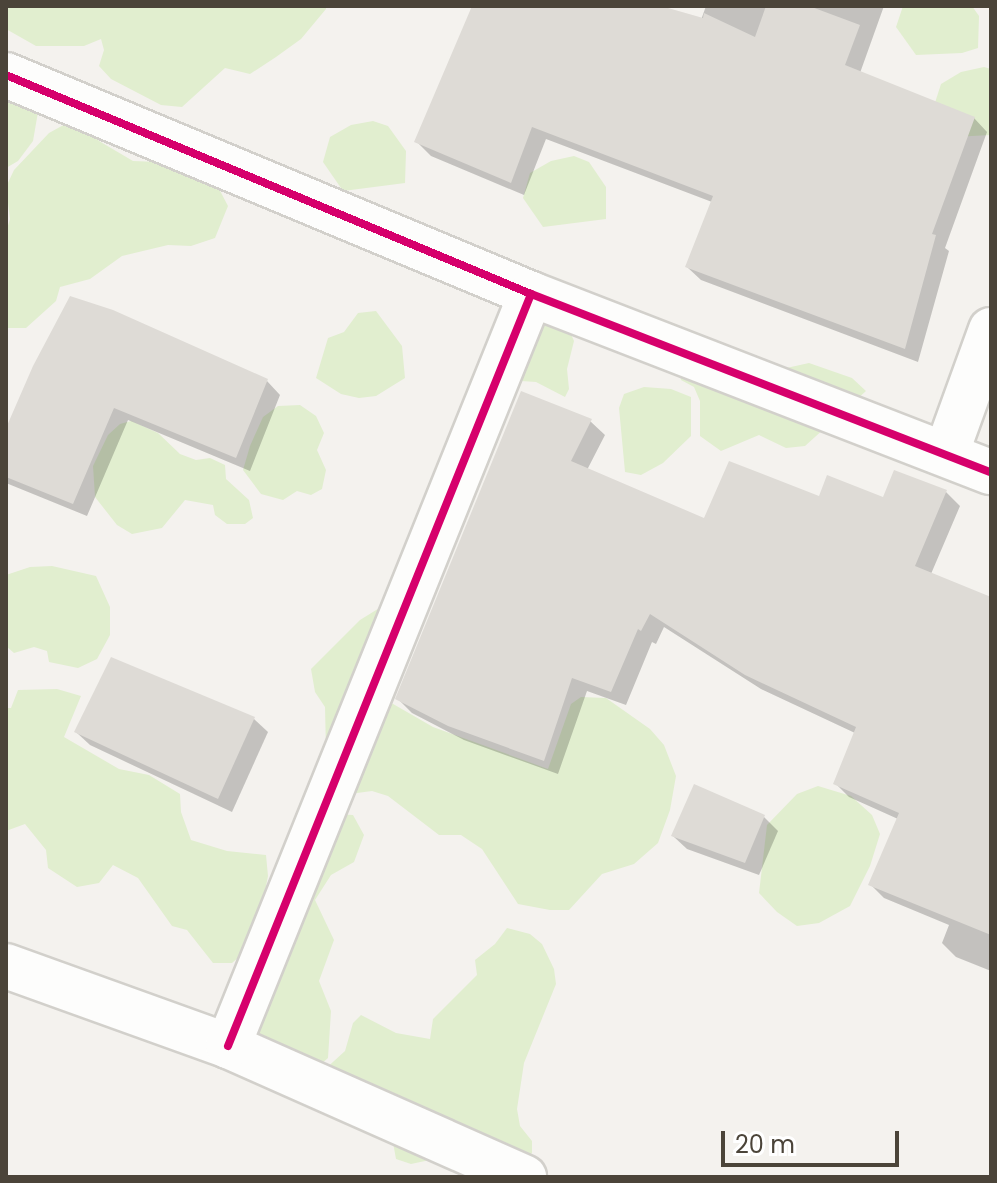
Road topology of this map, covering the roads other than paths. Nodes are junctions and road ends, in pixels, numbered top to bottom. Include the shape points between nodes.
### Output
1 (6, 75) edge
2 (531, 294) junction
3 (991, 330) edge
4 (946, 454) junction
5 (991, 472) edge
6 (6, 966) edge
7 (228, 1046) junction
8 (524, 1177) edge

1 - 2 street
2 - 4 street
2 - 7 street
3 - 4 street
4 - 5 street
6 - 7 street
7 - 8 street

